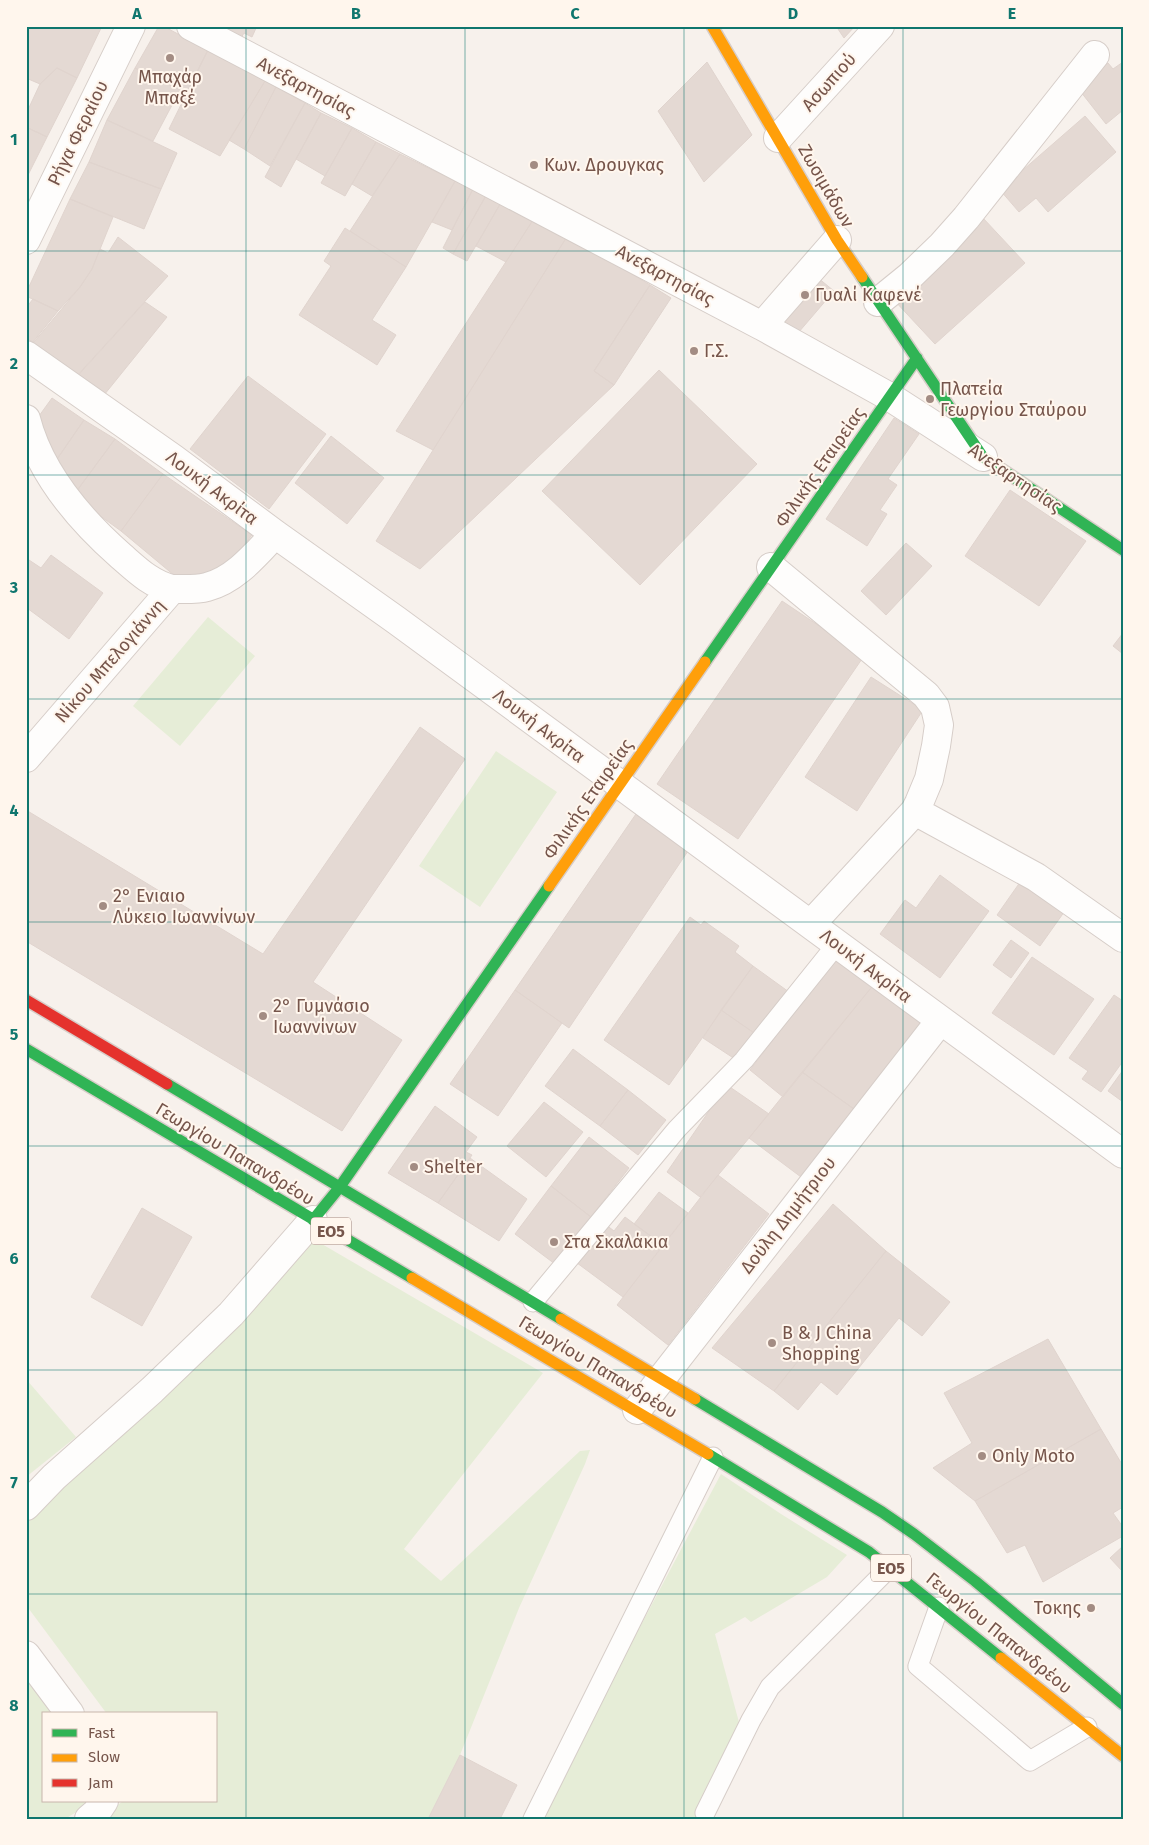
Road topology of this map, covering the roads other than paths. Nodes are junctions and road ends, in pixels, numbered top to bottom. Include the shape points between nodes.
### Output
1 (130, 26) edge
2 (192, 26) edge
3 (712, 26) edge
4 (880, 26) edge
5 (1095, 55) dead end
6 (778, 138) junction
7 (26, 240) edge
8 (836, 240) junction
9 (878, 302) junction
10 (762, 326) junction
11 (26, 355) edge
12 (918, 358) junction
13 (890, 397) junction
14 (26, 419) edge
15 (983, 457) junction
16 (274, 534) junction
17 (1123, 550) edge
18 (772, 567) junction
19 (172, 589) junction
20 (26, 758) edge
21 (619, 786) junction
22 (915, 811) junction
23 (811, 924) junction
24 (1123, 938) edge
25 (837, 944) junction
26 (26, 1000) edge
27 (940, 1021) junction
28 (26, 1049) edge
29 (1123, 1154) edge
30 (339, 1188) junction
31 (313, 1220) junction
32 (533, 1302) junction
33 (660, 1379) junction
34 (637, 1410) junction
35 (713, 1457) junction
36 (26, 1506) edge
37 (890, 1567) junction
38 (939, 1607) junction
39 (26, 1655) edge
40 (1123, 1704) edge
41 (69, 1712) edge
42 (1087, 1727) junction
43 (1123, 1756) edge
44 (103, 1802) edge
45 (704, 1813) dead end
46 (90, 1819) edge
47 (533, 1819) edge

1 - 7 street, Ρήγα Φεραίου
2 - 10 street, Ανεξαρτησίας
3 - 6 main road, Ζωσιμάδων
4 - 6 street, Ασωπιού
5 - 9 street via 966,218 917,270
6 - 8 main road, Ζωσιμάδων
8 - 9 main road, Ζωσιμάδων
8 - 10 street
9 - 12 main road, Ζωσιμάδων
10 - 13 street, Ανεξαρτησίας
11 - 16 street, Λουκή Ακρίτα
12 - 13 main road
12 - 15 main road, Ζωσιμάδων
13 - 15 street, Ανεξαρτησίας
13 - 18 main road, Φιλικής Εταιρείας
14 - 19 street via 47,469 76,512 139,572 151,581
15 - 17 main road, Ανεξαρτησίας
16 - 19 street, Νίκου Μπελογιάννη via 247,563 222,580 207,587
16 - 21 street, Λουκή Ακρίτα via 396,620
18 - 21 main road, Φιλικής Εταιρείας
18 - 22 street via 926,695 935,707 939,724 936,746 929,779
19 - 20 street, Νίκου Μπελογιάννη
21 - 23 street, Λουκή Ακρίτα
21 - 30 main road, Φιλικής Εταιρείας
22 - 23 street
22 - 24 street via 1036,878
23 - 25 street, Λουκή Ακρίτα
25 - 27 street, Λουκή Ακρίτα
25 - 32 lane via 744,1060 677,1129
26 - 30 main road, Γεωργίου Παπανδρέου / ΕΟ5
27 - 29 street, Λουκή Ακρίτα
27 - 33 street, Δούλη Δημήτριου
28 - 31 main road, Γεωργίου Παπανδρέου / ΕΟ5
30 - 31 main road, Φιλικής Εταιρείας
30 - 32 main road, Γεωργίου Παπανδρέου / ΕΟ5
31 - 34 main road, Γεωργίου Παπανδρέου / ΕΟ5
31 - 36 street via 230,1314
32 - 33 main road, Γεωργίου Παπανδρέου / ΕΟ5
33 - 34 street, Δούλη Δημήτριου
33 - 40 main road, Γεωργίου Παπανδρέου / ΕΟ5 via 920,1538
34 - 35 main road, Γεωργίου Παπανδρέου / ΕΟ5
35 - 37 main road, Γεωργίου Παπανδρέου / ΕΟ5
35 - 47 lane
37 - 38 main road, Γεωργίου Παπανδρέου / ΕΟ5
37 - 45 lane via 770,1687
38 - 42 main road, Γεωργίου Παπανδρέου / ΕΟ5
38 - 42 lane via 918,1666 1030,1761
39 - 41 street
42 - 43 main road, Γεωργίου Παπανδρέου / ΕΟ5
44 - 46 street

